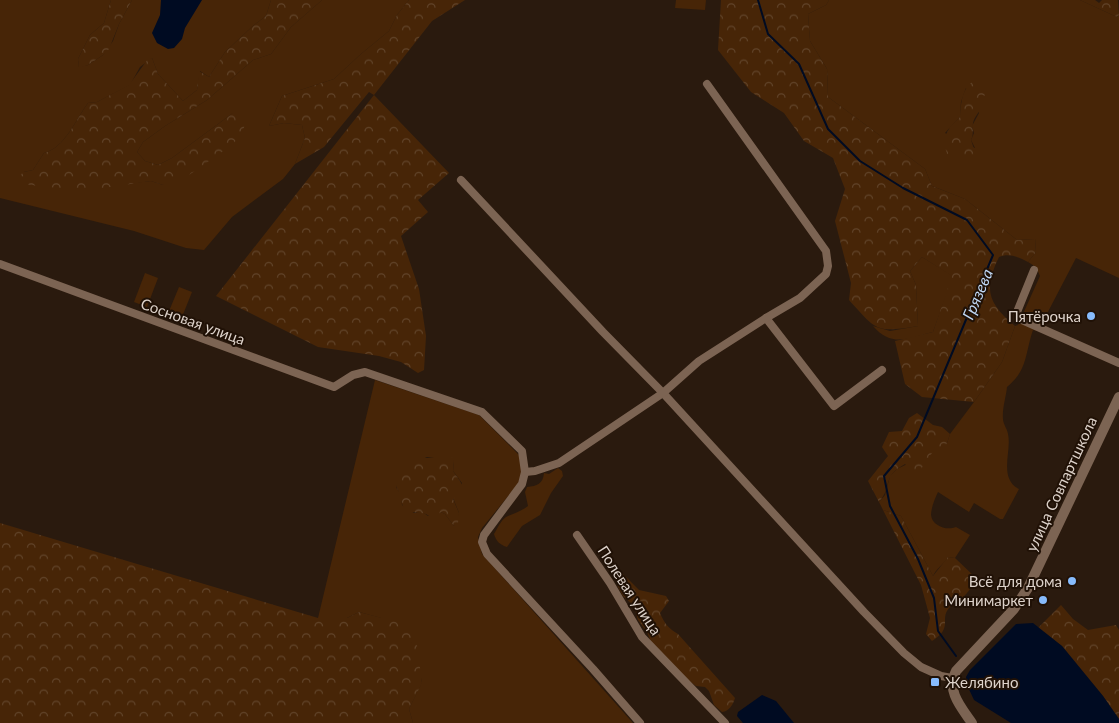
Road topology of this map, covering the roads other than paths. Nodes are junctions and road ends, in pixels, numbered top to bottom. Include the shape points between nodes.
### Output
1 (707, 84) dead end
2 (461, 180) dead end
3 (0, 264) edge
4 (1034, 270) dead end
5 (766, 318) junction
6 (1119, 363) edge
7 (882, 370) dead end
8 (663, 393) junction
9 (1119, 397) edge
10 (1116, 409) edge
11 (526, 472) junction
12 (577, 535) dead end
13 (952, 678) junction
14 (640, 723) edge
15 (725, 723) edge
16 (972, 723) edge

1 - 5 street via 826,251 826,274 800,298
2 - 8 street
3 - 11 street, Сосновая улица via 334,387 353,375 365,372 482,412 522,451
4 - 6 street via 1017,312 1022,320
5 - 7 street via 834,406
5 - 8 street via 699,361
8 - 11 street via 559,463
8 - 13 street via 904,653 921,667
9 - 10 street, улица Совпартшкола
10 - 13 street, улица Совпартшкола via 1036,573 1014,609
11 - 14 street via 522,484 484,534 482,542 487,554
12 - 15 street, Полевая улица via 642,637
13 - 16 street via 952,691

